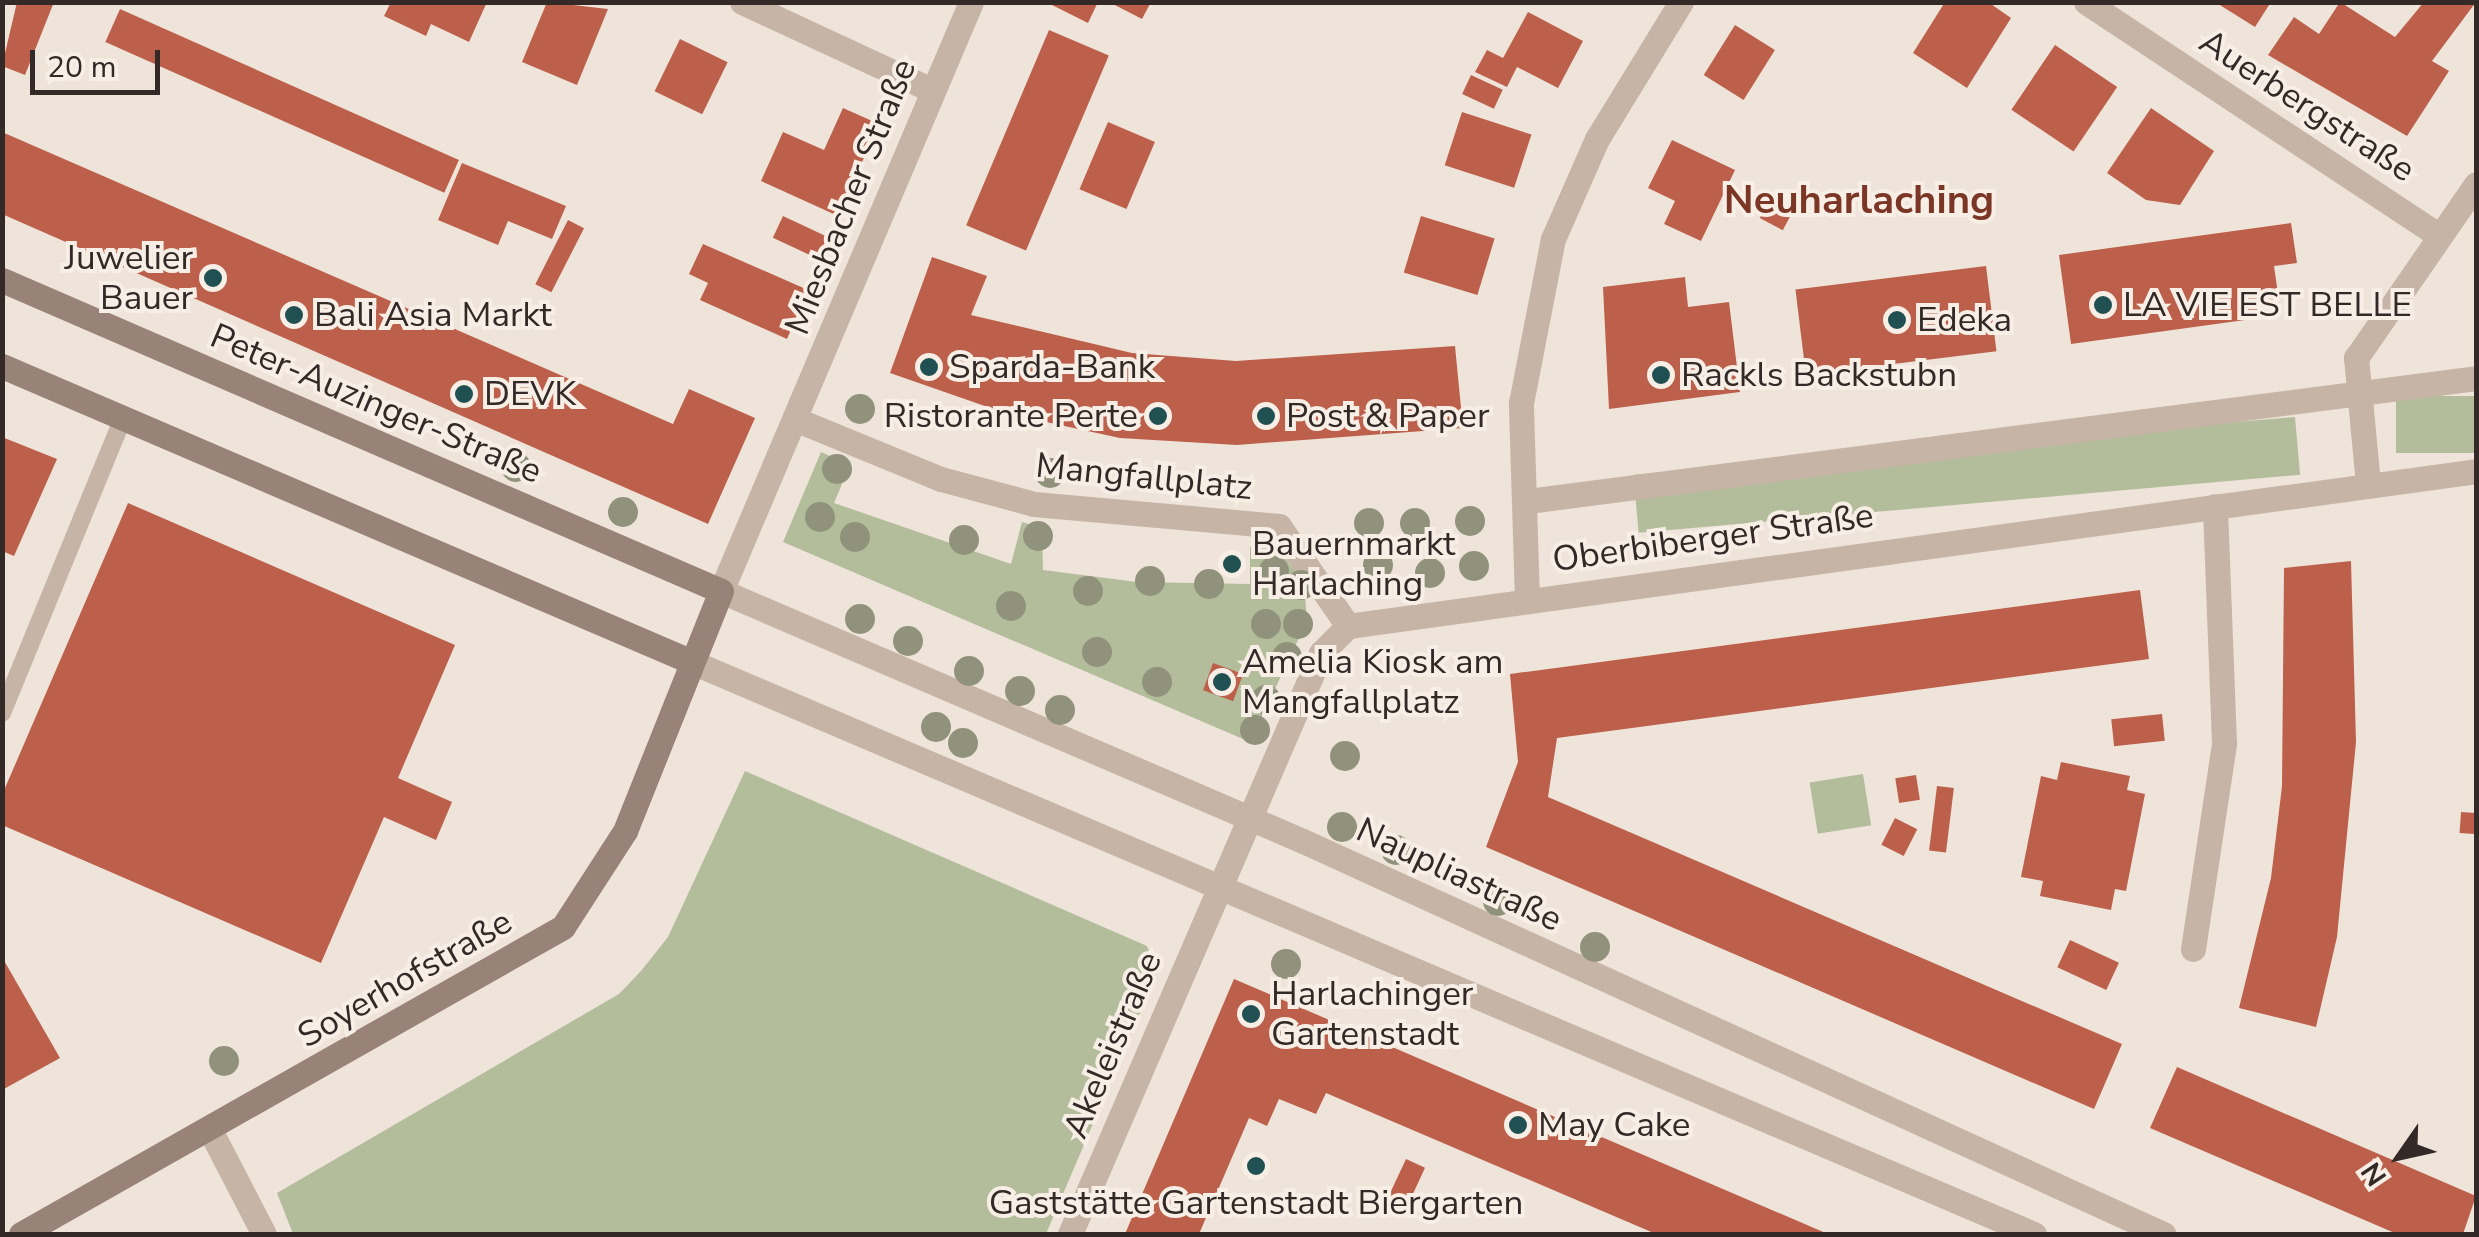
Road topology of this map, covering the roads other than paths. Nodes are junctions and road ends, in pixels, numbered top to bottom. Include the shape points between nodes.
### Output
1 (742, 2) edge
2 (972, 2) edge
3 (1681, 2) edge
4 (2086, 2) edge
5 (932, 90) junction
6 (2476, 184) edge
7 (2438, 235) junction
8 (2, 280) edge
9 (2, 366) edge
10 (2476, 378) edge
11 (2357, 394) junction
12 (123, 418) junction
13 (797, 420) junction
14 (2476, 472) edge
15 (2368, 484) junction
16 (1528, 502) junction
17 (2215, 506) junction
18 (722, 591) junction
19 (1527, 599) junction
20 (1348, 626) junction
21 (692, 662) junction
22 (2, 713) edge
23 (1250, 819) junction
24 (1221, 884) junction
25 (2193, 949) dead end
26 (208, 1128) junction
27 (21, 1234) edge
28 (264, 1234) edge
29 (1070, 1234) edge
30 (2034, 1234) edge
31 (2163, 1234) edge

1 - 5 street
2 - 5 street, Miesbacher Straße
3 - 16 street via 1598,138 1553,238 1521,403
4 - 7 street, Auerbergstraße
5 - 13 street, Miesbacher Straße
6 - 7 street
7 - 11 street via 2356,358
8 - 18 main road, Peter-Auzinger-Straße
9 - 12 main road
10 - 11 street, Oberbiberger Straße
11 - 15 street
11 - 16 street, Oberbiberger Straße
12 - 21 main road
12 - 22 lane
13 - 18 street
13 - 20 street, Mangfallplatz via 940,479 1034,504 1279,526
14 - 15 street, Oberbiberger Straße
15 - 17 street, Oberbiberger Straße
16 - 19 street, Oberbiberger Straße
17 - 19 street, Oberbiberger Straße
17 - 25 street via 2224,743
18 - 21 main road
18 - 23 street, Naupliastraße
19 - 20 street
20 - 23 street via 1321,653
21 - 24 street
21 - 26 main road, Soyerhofstraße via 625,831 562,927
23 - 24 street
23 - 31 street, Naupliastraße
24 - 29 street, Akeleistraße
24 - 30 street
26 - 27 main road, Soyerhofstraße
26 - 28 street

